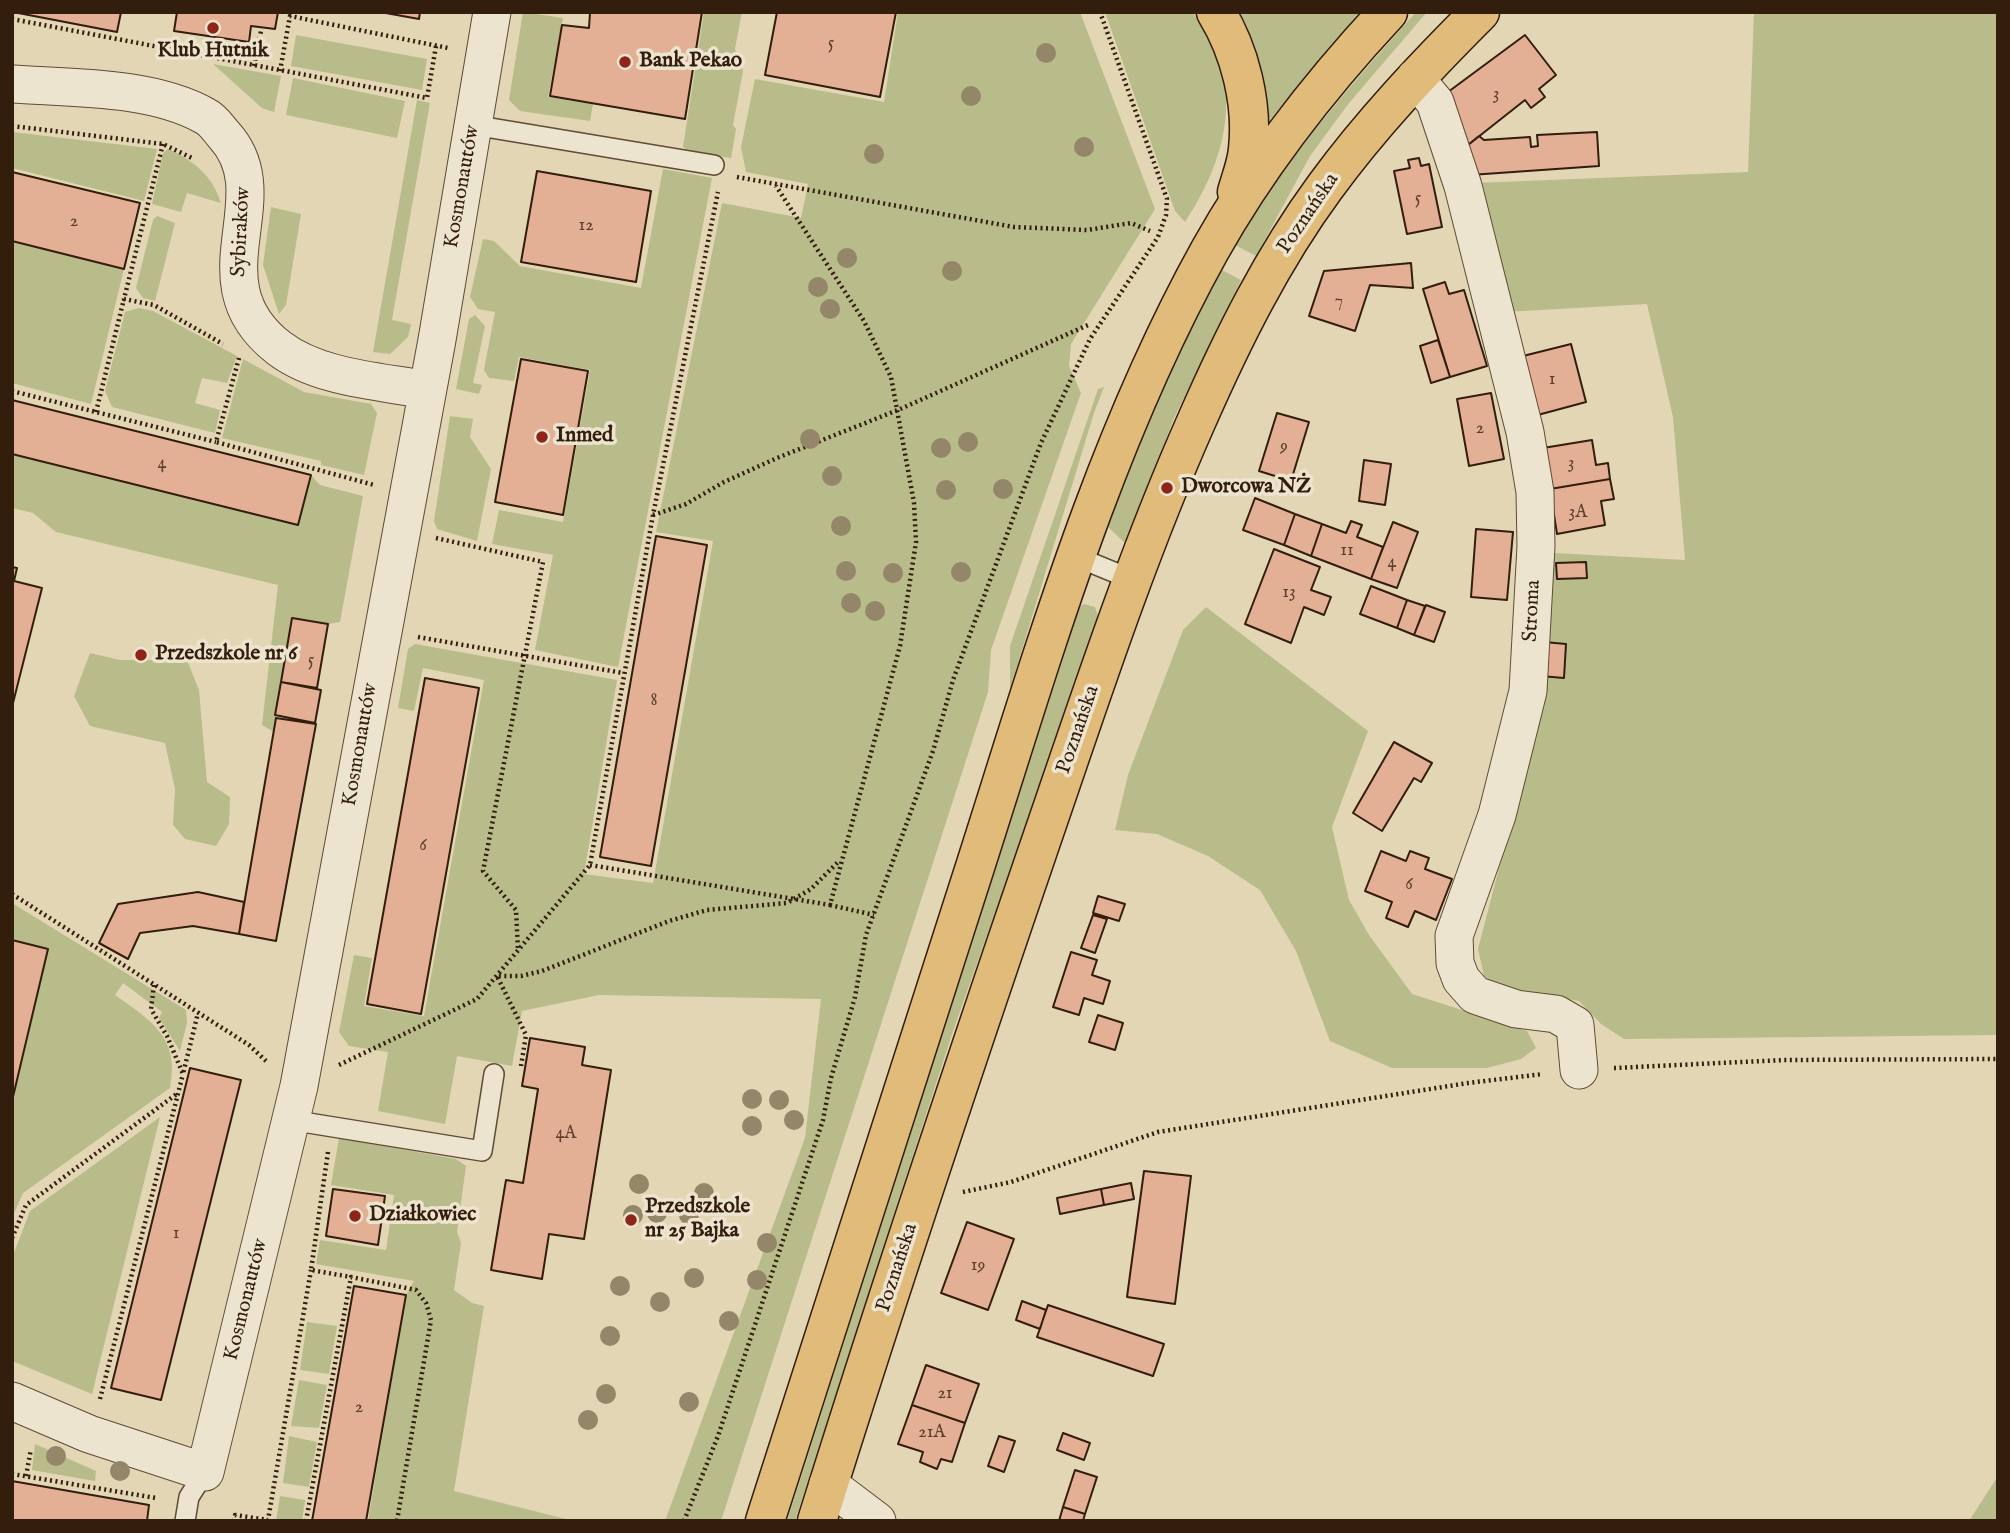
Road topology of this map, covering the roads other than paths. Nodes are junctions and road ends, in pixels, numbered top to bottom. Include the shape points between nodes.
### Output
1 (492, 12) edge
2 (1216, 12) edge
3 (1388, 12) edge
4 (1480, 12) edge
5 (1415, 78) junction
6 (12, 85) edge
7 (473, 125) junction
8 (713, 165) dead end
9 (1232, 213) junction
10 (427, 390) junction
11 (1077, 557) junction
12 (1133, 580) junction
13 (1578, 1070) road end
14 (494, 1074) dead end
15 (290, 1120) junction
16 (12, 1401) edge
17 (205, 1472) junction
18 (828, 1484) junction
19 (185, 1521) edge
20 (765, 1521) edge
21 (817, 1521) edge
22 (877, 1521) edge

1 - 7 street, Kosmonautów
2 - 9 main road via 1240,62 1247,121 1248,149
3 - 9 main road via 1328,81
4 - 5 main road, Poznańska
5 - 12 main road, Poznańska via 1325,186 1255,299 1160,504
5 - 13 street, Stroma via 1435,102 1463,186 1525,432 1535,492 1528,691 1497,815 1454,936 1455,963 1475,995 1516,1009 1556,1014 1575,1025
6 - 10 street, Sybiraków via 100,89 180,105 208,117 242,159 246,178 237,276 242,303 256,327 280,349 308,365
7 - 8 lane
7 - 10 street, Kosmonautów
9 - 11 main road via 1152,365
10 - 15 street, Kosmonautów
11 - 12 lane
11 - 20 main road
12 - 18 main road, Poznańska
14 - 15 lane via 482,1151
15 - 17 street, Kosmonautów
16 - 17 street via 89,1434
17 - 19 lane via 189,1497
18 - 21 main road, Poznańska
18 - 22 street

